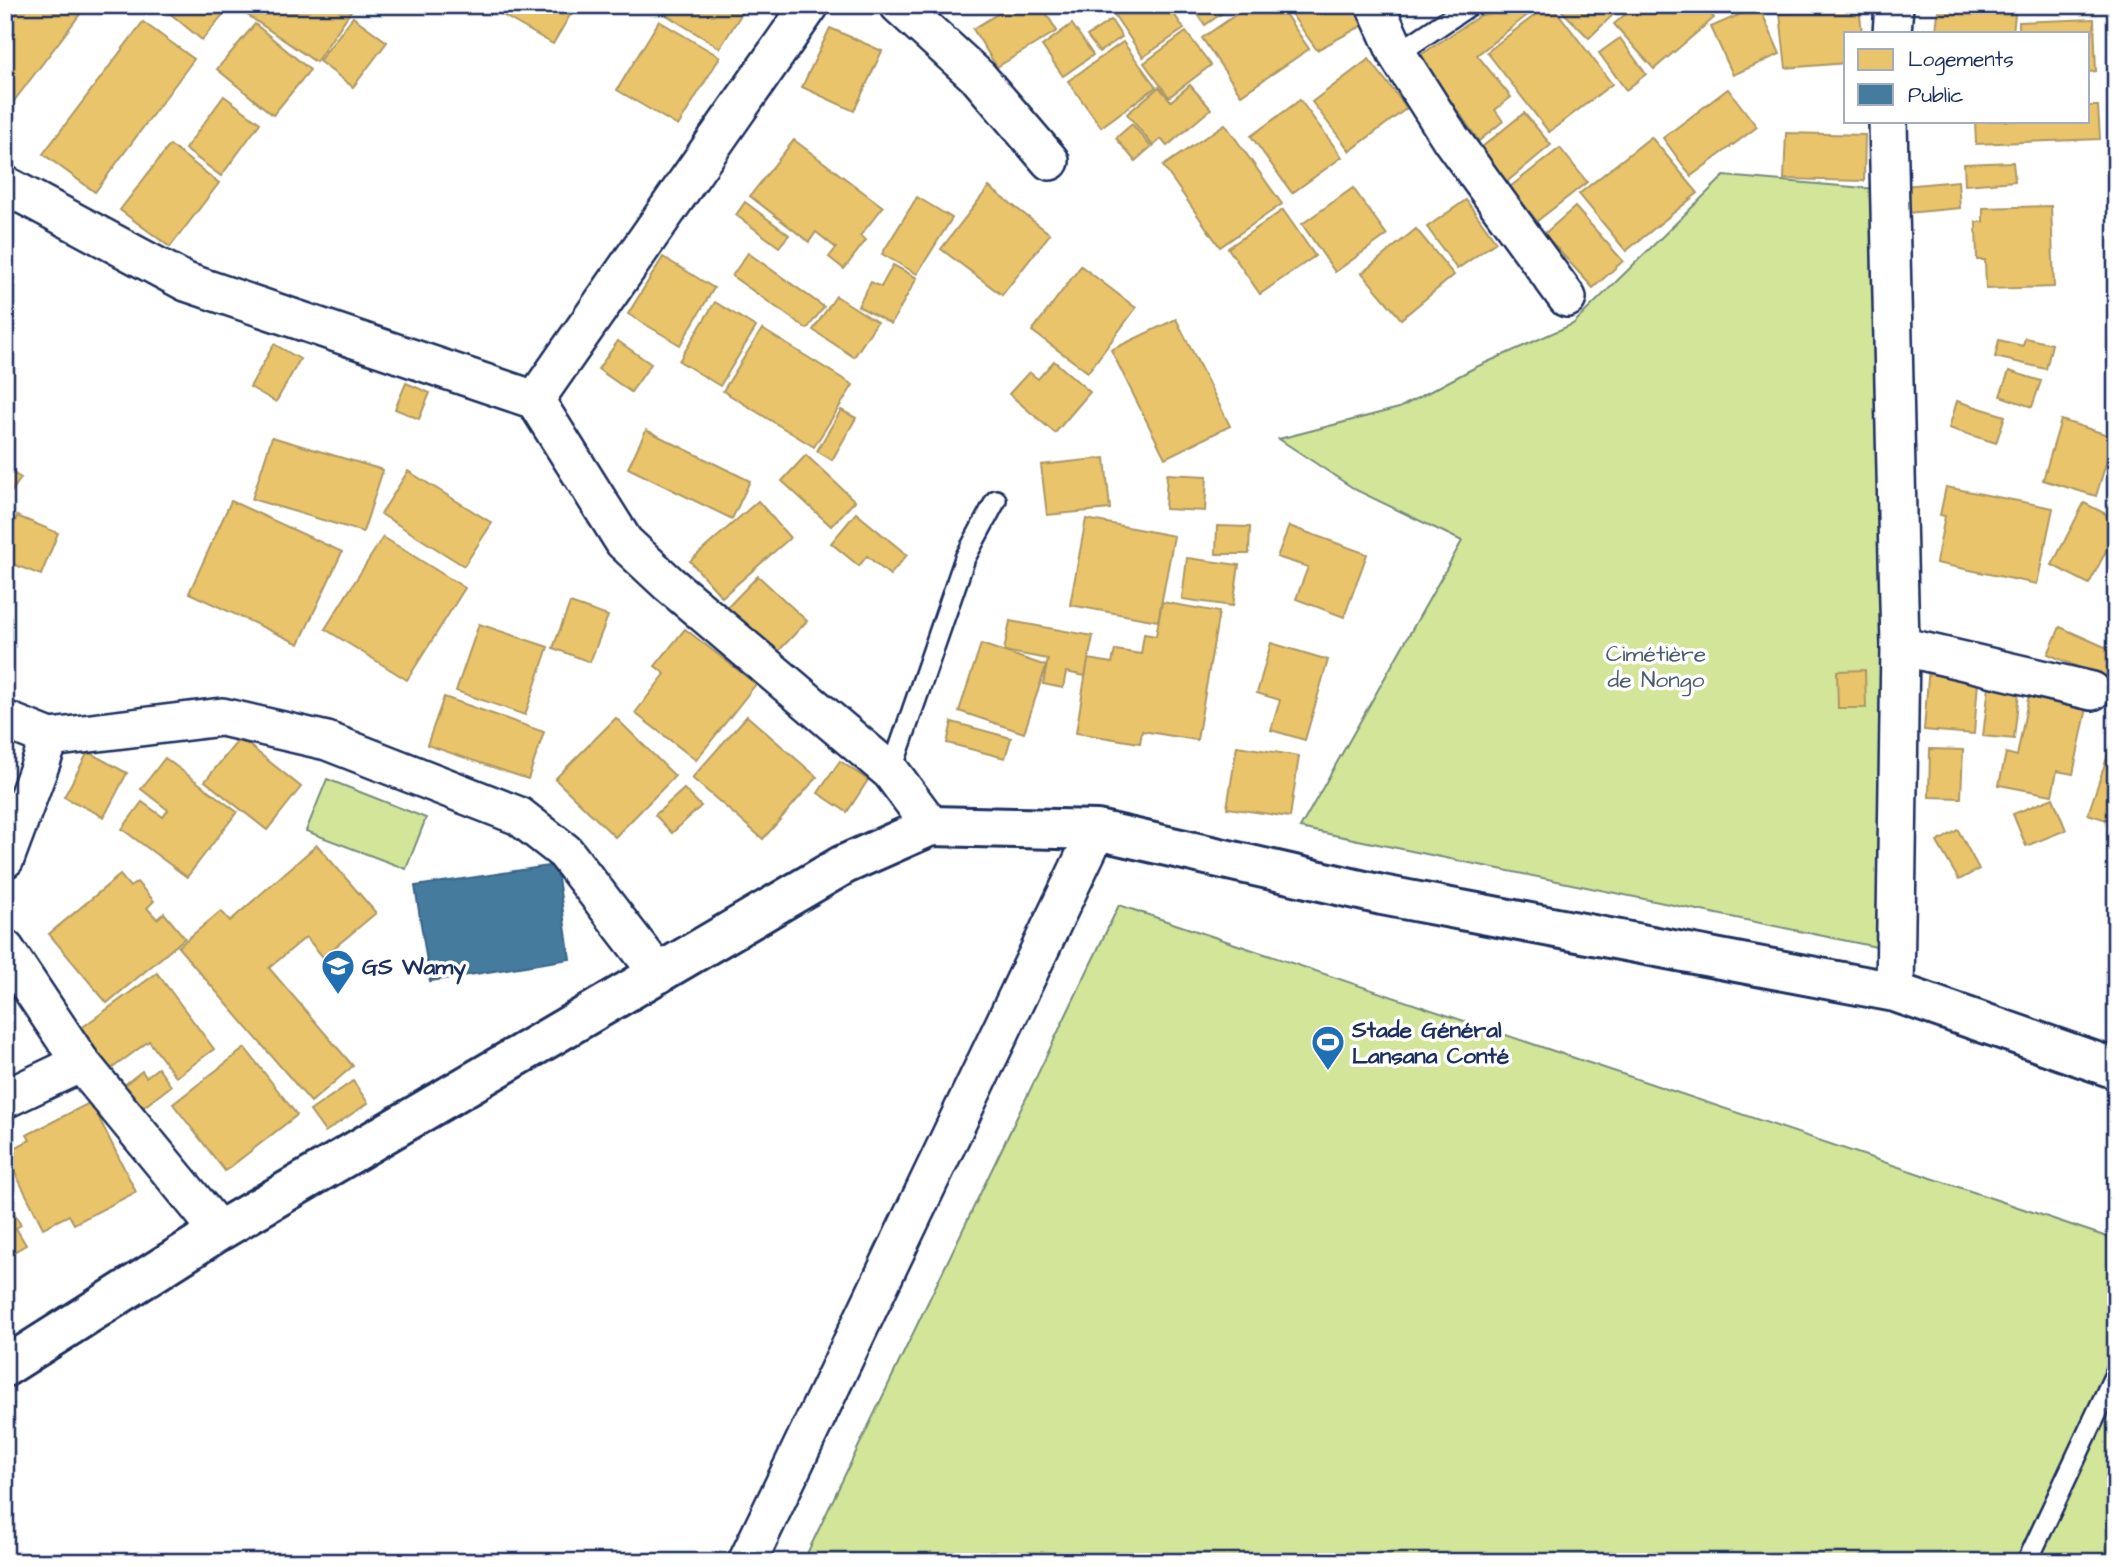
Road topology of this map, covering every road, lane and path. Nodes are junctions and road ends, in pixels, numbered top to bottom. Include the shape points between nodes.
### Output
1 (810, 5) edge
2 (899, 5) edge
3 (1375, 5) edge
4 (1470, 5) edge
5 (1894, 5) edge
6 (1892, 32) edge
7 (1397, 54) junction
8 (1888, 122) edge
9 (1050, 160) dead end
10 (5, 185) edge
11 (1567, 298) dead end
12 (535, 400) junction
13 (996, 500) dead end
14 (1899, 646) junction
15 (2092, 691) dead end
16 (5, 720) edge
17 (50, 738) junction
18 (891, 772) junction
19 (931, 826) junction
20 (1097, 830) junction
21 (5, 859) edge
22 (5, 949) edge
23 (659, 974) junction
24 (1895, 992) junction
25 (81, 1063) junction
26 (2116, 1069) edge
27 (5, 1099) edge
28 (219, 1231) junction
29 (5, 1367) edge
30 (2116, 1372) edge
31 (747, 1562) edge
32 (2027, 1562) edge

1 - 12 street
2 - 9 street via 979,78
3 - 7 street
4 - 7 lane
5 - 6 street
7 - 11 street via 1451,139
8 - 14 street
10 - 12 street via 186,282
12 - 18 street via 624,542
13 - 18 lane via 965,558
14 - 15 street
14 - 24 street
16 - 17 street
17 - 21 street
17 - 23 street via 222,717 340,746 519,816 565,852
18 - 19 street
19 - 20 street
19 - 23 street via 843,865
20 - 24 street via 1382,895
20 - 31 street
22 - 25 street
23 - 28 street
24 - 26 street
25 - 27 street
25 - 28 street
28 - 29 street
30 - 32 lane

